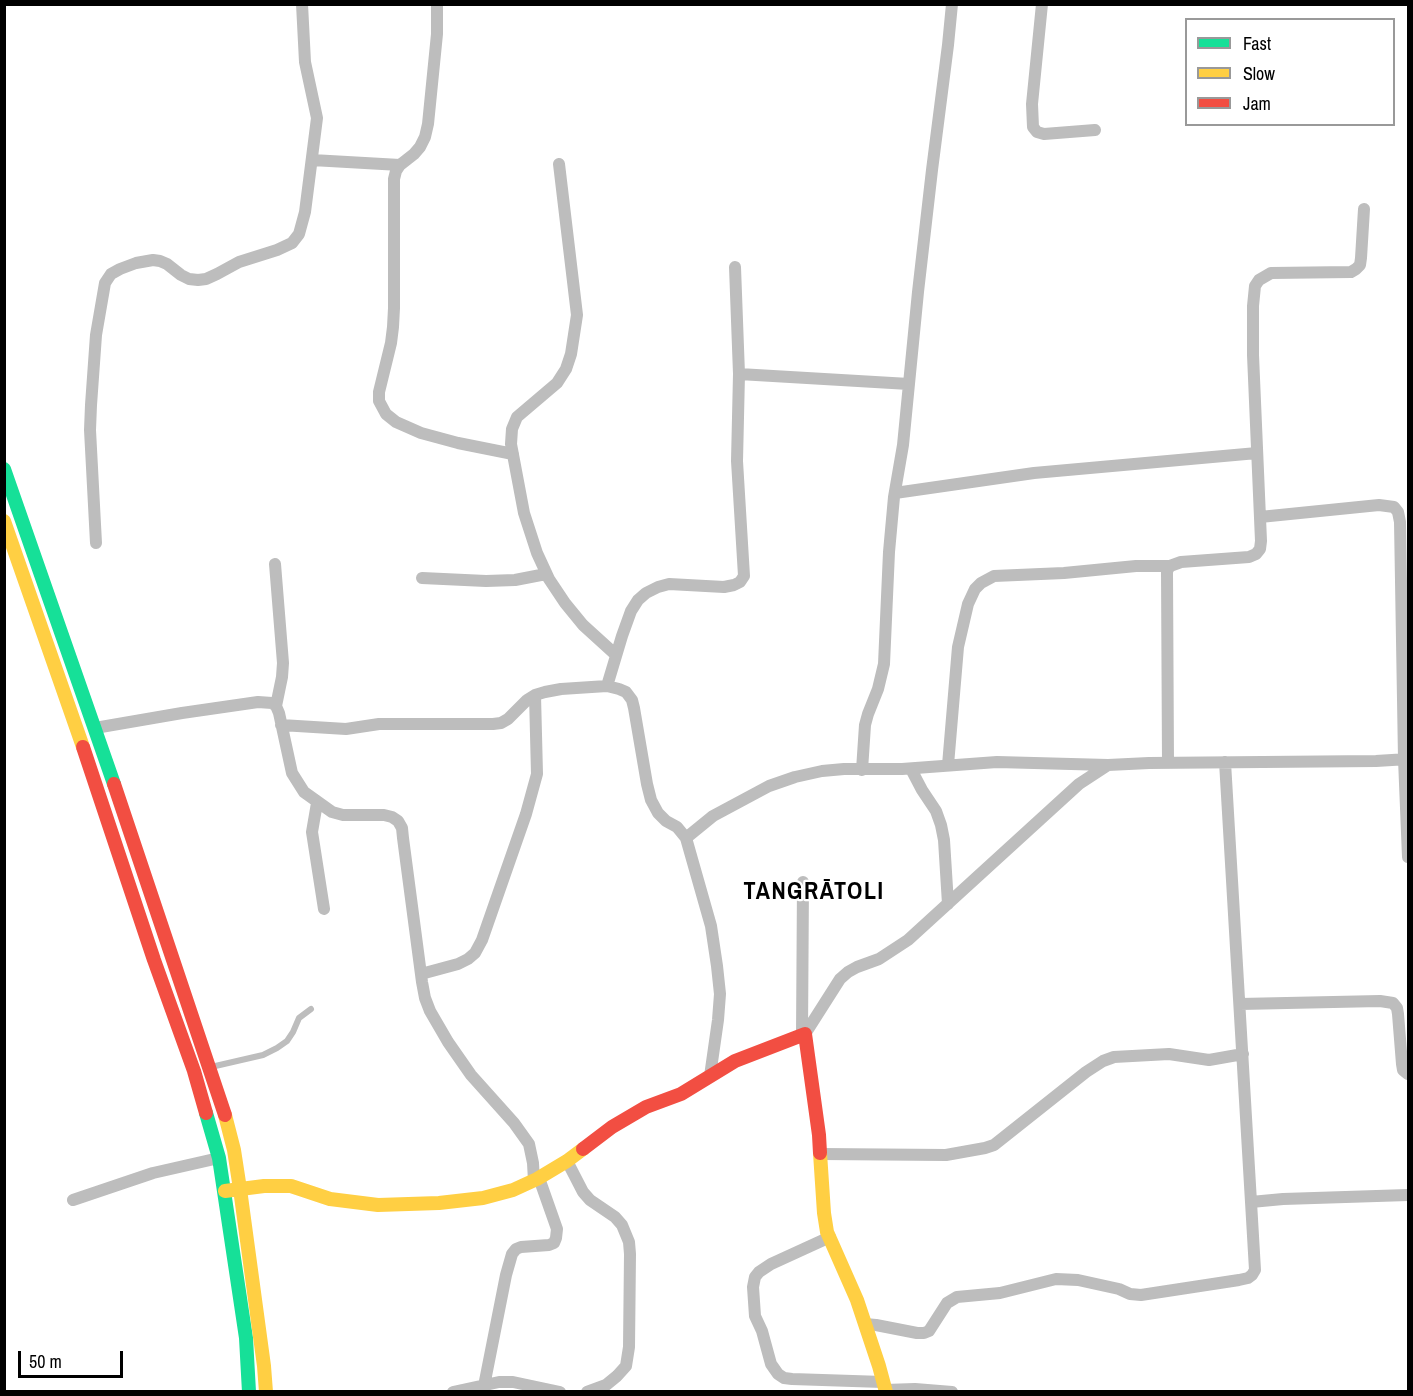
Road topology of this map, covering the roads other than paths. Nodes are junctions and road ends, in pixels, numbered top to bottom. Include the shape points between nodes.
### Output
1 (302, 4) edge
2 (438, 4) edge
3 (952, 4) edge
4 (1042, 4) edge
5 (1095, 130) dead end
6 (312, 160) junction
7 (559, 164) dead end
8 (400, 165) junction
9 (1364, 209) dead end
10 (735, 267) dead end
11 (739, 374) junction
12 (909, 384) junction
13 (1257, 453) junction
14 (513, 454) junction
15 (4, 469) edge
16 (895, 493) junction
17 (1260, 517) junction
18 (4, 520) edge
19 (96, 543) dead end
20 (275, 564) dead end
21 (1170, 567) junction
22 (546, 574) junction
23 (422, 578) dead end
24 (616, 655) junction
25 (607, 686) junction
26 (535, 695) junction
27 (276, 706) junction
28 (281, 725) junction
29 (95, 728) junction
30 (1406, 759) edge
31 (1225, 762) junction
32 (1167, 763) junction
33 (948, 765) junction
34 (1108, 765) junction
35 (911, 769) junction
36 (862, 770) junction
37 (317, 803) junction
38 (686, 838) junction
39 (1408, 857) edge
40 (802, 882) dead end
41 (948, 904) junction
42 (324, 909) dead end
43 (421, 974) junction
44 (1240, 1004) junction
45 (311, 1009) dead end
46 (804, 1034) junction
47 (1243, 1054) junction
48 (210, 1067) junction
49 (1408, 1074) edge
50 (710, 1076) junction
51 (821, 1154) junction
52 (219, 1158) junction
53 (567, 1161) junction
54 (536, 1179) junction
55 (240, 1189) junction
56 (225, 1191) junction
57 (1408, 1194) edge
58 (73, 1200) dead end
59 (1251, 1202) junction
60 (830, 1237) junction
61 (865, 1324) junction
62 (484, 1386) junction
63 (885, 1388) edge
64 (249, 1392) edge
65 (266, 1392) edge
66 (453, 1392) edge
67 (560, 1392) edge
68 (587, 1392) edge
69 (952, 1392) edge

1 - 6 street via 304,62 317,118
2 - 8 street via 428,124 420,147
3 - 12 street
4 - 5 street via 1033,127 1044,134
6 - 8 street
6 - 19 street via 302,226 292,243 198,280 153,260 120,269 105,283 96,335 90,430
7 - 14 street via 577,315 571,354 558,383 517,417 512,429
8 - 14 street via 394,178 393,327 379,401 396,422 421,433
9 - 13 street via 1361,258 1356,269 1271,273 1256,286 1253,355
10 - 11 street
11 - 12 street
11 - 24 street via 737,461 744,576 734,585 669,584 646,593 632,611
12 - 16 street
13 - 16 street via 1034,472
13 - 17 street
14 - 22 street via 524,513
15 - 29 main road
16 - 36 street via 884,664 865,725
17 - 21 street via 1261,541 1256,554 1181,562
17 - 30 street via 1379,505 1394,507 1398,512
18 - 52 main road via 194,1071
20 - 27 street via 283,663
21 - 32 street via 1166,579
21 - 33 street via 994,576 981,583 968,604 958,647
22 - 23 street via 486,581
22 - 24 street via 583,625
24 - 25 street
25 - 26 street
25 - 38 street via 626,692 632,700 651,800 658,813
26 - 28 street via 508,719 493,724 379,724 346,729
26 - 43 street via 537,774 482,940 468,960
27 - 28 street
27 - 29 street via 258,702
28 - 37 street via 292,773
29 - 48 main road
30 - 31 street
30 - 39 street
31 - 32 street
31 - 44 street
32 - 34 street
33 - 34 street
33 - 35 street
34 - 41 street via 1079,784
35 - 36 street
35 - 41 street via 941,825
36 - 38 street via 822,771 769,786 713,816
37 - 42 street via 312,832
37 - 43 street via 343,815 384,815 398,821
38 - 50 street via 711,926 720,994
40 - 46 street
41 - 46 street via 896,949 840,979
43 - 54 street via 428,1004 448,1042 529,1144
44 - 47 street
44 - 49 street via 1393,1003 1398,1014 1403,1070
45 - 48 lane via 277,1048
46 - 50 main road via 750,1054
46 - 51 main road
47 - 51 street via 1209,1060 1161,1054 1103,1061 985,1148 946,1155
47 - 59 street
48 - 55 main road via 234,1150
50 - 53 main road via 681,1094 630,1116
51 - 60 main road
52 - 56 main road
52 - 58 street via 153,1173
53 - 54 main road
53 - 68 street via 583,1192 615,1217 629,1242 630,1347 626,1366 606,1385
54 - 55 main road via 483,1198 439,1203 378,1205 330,1199 291,1186
54 - 62 street via 557,1229 556,1238 549,1245 521,1247 512,1254
55 - 56 main road
55 - 65 main road
56 - 64 main road via 246,1338
57 - 59 street
59 - 61 street via 1254,1270 1248,1278 1141,1295 1078,1280 1056,1280 1012,1291 957,1297 947,1303 924,1333
60 - 61 main road
60 - 63 street via 771,1264 755,1277 755,1316 771,1364 784,1378
61 - 63 main road
62 - 66 street
62 - 67 street via 513,1382
63 - 69 street

